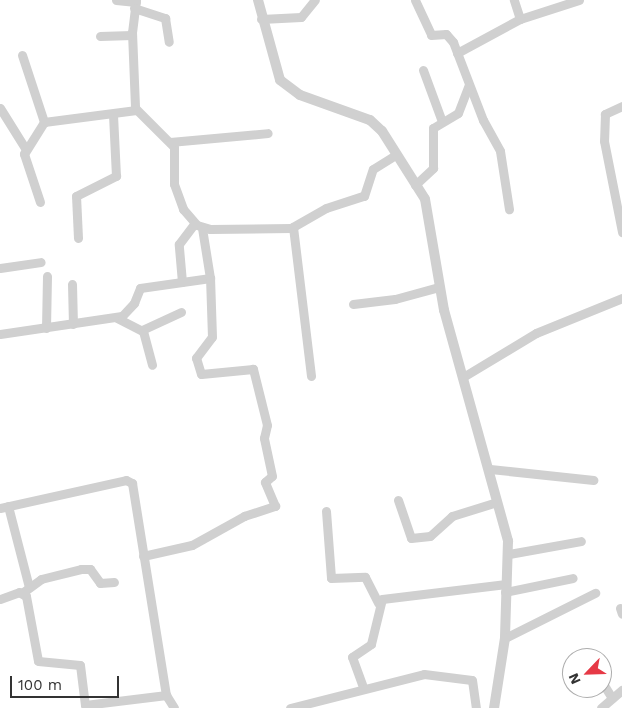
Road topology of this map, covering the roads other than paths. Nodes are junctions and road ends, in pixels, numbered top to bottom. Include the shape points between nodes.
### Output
1 (116, 0) edge
2 (258, 0) edge
3 (316, 0) edge
4 (415, 0) edge
5 (514, 0) edge
6 (579, 0) edge
7 (136, 3) edge
8 (261, 19) junction
9 (520, 19) junction
10 (132, 35) junction
11 (100, 36) dead end
12 (168, 42) dead end
13 (458, 53) junction
14 (22, 55) dead end
15 (423, 70) dead end
16 (470, 85) junction
17 (622, 106) edge
18 (0, 108) edge
19 (136, 110) junction
20 (113, 114) junction
21 (442, 120) junction
22 (44, 122) junction
23 (268, 132) dead end
24 (170, 142) junction
25 (25, 148) junction
26 (395, 155) junction
27 (415, 185) junction
28 (40, 202) dead end
29 (509, 209) dead end
30 (198, 225) junction
31 (293, 227) junction
32 (622, 232) edge
33 (78, 238) dead end
34 (41, 262) dead end
35 (0, 268) edge
36 (47, 276) dead end
37 (210, 278) junction
38 (182, 282) junction
39 (72, 284) dead end
40 (438, 287) junction
41 (622, 298) edge
42 (353, 304) dead end
43 (181, 312) dead end
44 (117, 318) junction
45 (72, 324) junction
46 (46, 328) junction
47 (142, 330) junction
48 (0, 334) edge
49 (152, 365) dead end
50 (310, 376) dead end
51 (463, 377) junction
52 (490, 469) junction
53 (593, 480) dead end
54 (398, 500) dead end
55 (497, 502) junction
56 (4, 507) edge
57 (326, 511) dead end
58 (581, 541) dead end
59 (509, 554) junction
60 (143, 556) junction
61 (574, 578) dead end
62 (114, 582) dead end
63 (506, 588) junction
64 (26, 590) junction
65 (595, 593) dead end
66 (0, 599) edge
67 (378, 603) junction
68 (505, 638) junction
69 (363, 687) junction
70 (622, 690) edge
71 (166, 695) junction
72 (612, 698) joint
73 (85, 706) edge
74 (174, 708) edge
75 (290, 708) edge
76 (476, 708) edge
77 (494, 708) edge
78 (601, 708) edge

1 - 7 street
2 - 8 street
3 - 8 street via 301,16
4 - 13 street via 431,35 448,36
5 - 9 street
6 - 9 street
7 - 10 street
7 - 12 street via 164,18
8 - 26 street via 280,80 300,96 370,120
9 - 13 street
10 - 11 street
10 - 19 street
13 - 16 street
14 - 22 street
15 - 21 street
16 - 21 street via 458,113
16 - 29 street via 505,165
17 - 32 street via 605,114 604,141
18 - 25 street
19 - 20 street
19 - 24 street
20 - 22 street
20 - 33 street via 116,176 76,196
21 - 27 street via 432,132 433,168
22 - 25 street
23 - 24 street
24 - 30 street via 175,152 174,184 183,209
25 - 28 street via 24,161
26 - 27 street
26 - 31 street via 373,169 364,196 322,210
27 - 40 street via 428,208
30 - 31 street
30 - 37 street
30 - 38 street via 179,244
31 - 50 street
34 - 35 street
36 - 46 street
37 - 38 street
37 - 60 street via 212,337 196,358 201,374 253,369 267,425 264,438 272,476 265,482 275,506 244,516 192,545
38 - 44 street via 140,288 134,303
39 - 45 street
40 - 42 street via 395,299
40 - 51 street
41 - 51 street via 536,333
43 - 47 street
44 - 45 street
44 - 47 street
45 - 46 street
46 - 48 street
47 - 49 street
51 - 52 street
52 - 53 street
52 - 55 street
54 - 55 street via 411,538 430,536 452,516
55 - 59 street
56 - 60 street via 130,481 135,488
56 - 64 street
57 - 67 street via 331,578 365,577
58 - 59 street
59 - 63 street
60 - 71 street
61 - 63 street
62 - 64 street via 97,582 87,568
63 - 67 street via 388,597
63 - 68 street
64 - 66 street
64 - 73 street via 38,661 80,665
65 - 68 street
67 - 69 street via 371,644 352,657
68 - 77 street
69 - 75 street
69 - 76 street via 424,674 452,674 472,680
70 - 72 street
71 - 73 street
71 - 74 street
72 - 78 street

